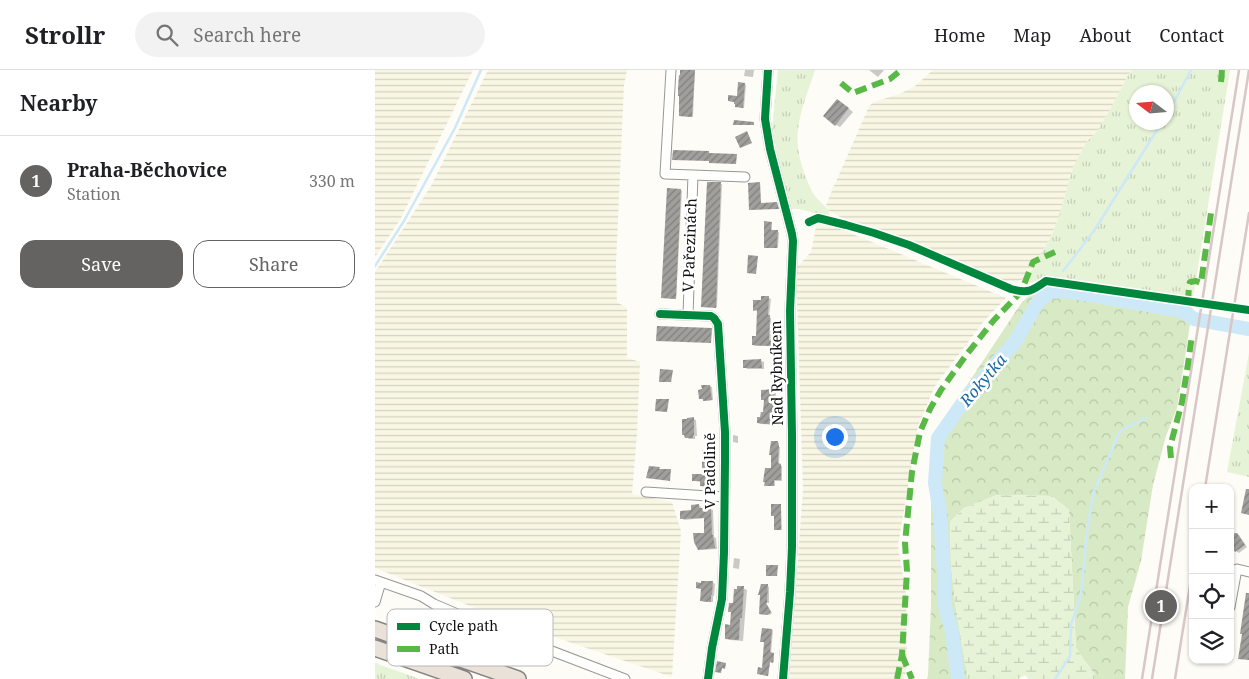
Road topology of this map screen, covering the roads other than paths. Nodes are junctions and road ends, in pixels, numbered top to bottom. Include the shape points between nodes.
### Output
1 (671, 70) edge
2 (768, 70) edge
3 (693, 175) junction
4 (745, 177) dead end
5 (660, 314) dead end
6 (688, 315) junction
7 (646, 492) dead end
8 (724, 497) junction
9 (1249, 572) edge
10 (378, 581) edge
11 (1234, 585) edge
12 (376, 600) edge
13 (446, 609) edge
14 (375, 629) edge
15 (387, 633) edge
16 (375, 648) edge
17 (553, 651) edge
18 (387, 652) edge
19 (427, 666) edge
20 (481, 666) edge
21 (464, 679) edge
22 (518, 679) edge
23 (625, 679) edge
24 (708, 679) edge
25 (783, 679) edge

1 - 3 street via 665,174
2 - 25 street, Nad Rybníkem via 765,119 793,241 789,311 792,547
3 - 4 street
3 - 6 street, V Pařezinách
5 - 6 street, V Padolině
6 - 8 street, V Padolině via 711,316 718,324 725,432
7 - 8 street
8 - 24 street, V Padolině via 722,599
9 - 11 street via 1237,569
10 - 12 street
10 - 13 street via 421,596
14 - 15 highway
16 - 18 highway
17 - 23 street
19 - 21 highway
20 - 22 highway

